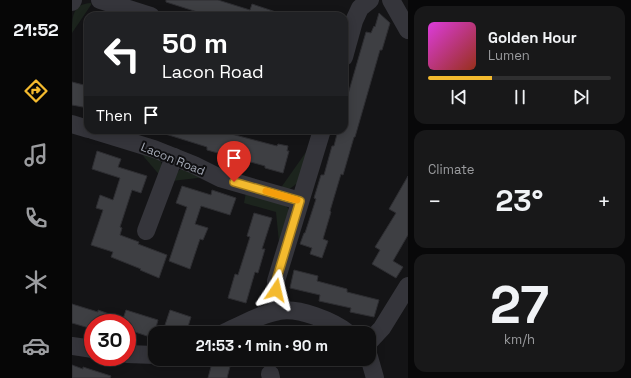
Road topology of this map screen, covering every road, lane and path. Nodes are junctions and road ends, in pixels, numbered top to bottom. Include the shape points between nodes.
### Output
1 (100, 0) edge
2 (370, 0) edge
3 (391, 0) edge
4 (138, 12) edge
5 (408, 30) edge
6 (348, 43) edge
7 (72, 124) edge
8 (84, 128) edge
9 (105, 134) edge
10 (321, 134) edge
11 (174, 157) junction
12 (300, 201) junction
13 (146, 231) dead end
14 (408, 286) edge
15 (279, 310) junction
16 (240, 326) edge
17 (338, 326) edge
18 (376, 334) edge
19 (72, 346) edge
20 (84, 348) edge
21 (136, 354) edge
22 (148, 355) edge
23 (372, 366) edge
24 (376, 378) edge

1 - 4 street
2 - 6 street via 360,8
3 - 5 street
7 - 8 street
9 - 11 street, Lacon Road
10 - 12 street
11 - 12 street, Lacon Road via 220,178
11 - 13 street
12 - 15 street via 276,281
14 - 18 street
15 - 16 street
15 - 17 street via 320,317
19 - 20 street
21 - 22 street
23 - 24 street

